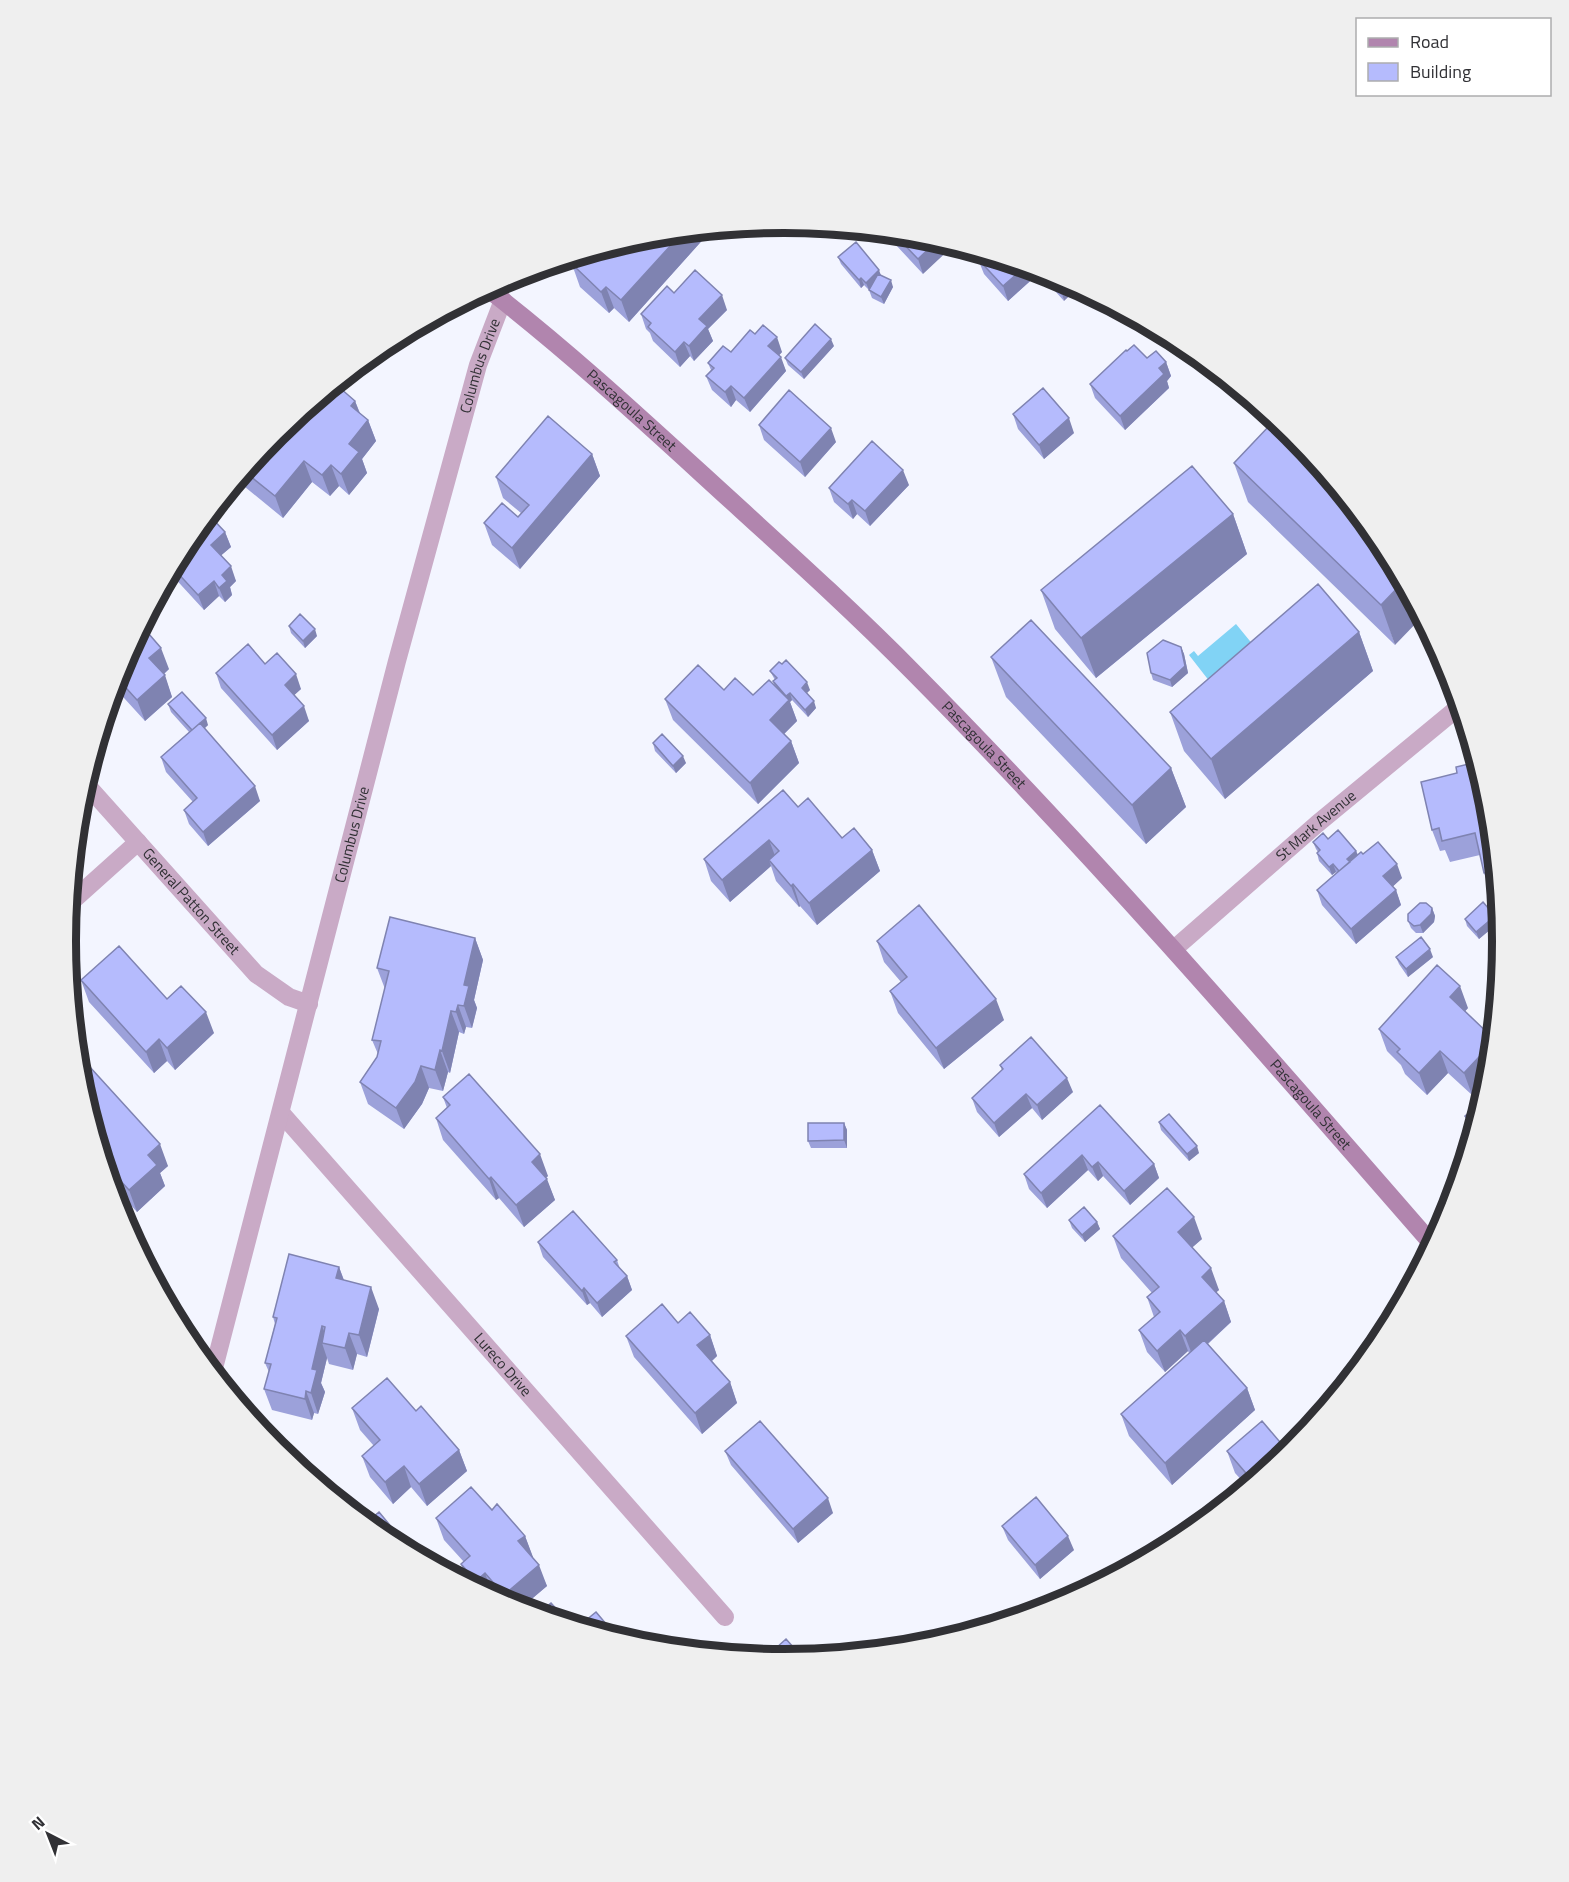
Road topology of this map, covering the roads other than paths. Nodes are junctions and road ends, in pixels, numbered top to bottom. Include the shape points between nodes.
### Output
1 (496, 295) edge
2 (503, 300) junction
3 (1454, 711) edge
4 (93, 792) edge
5 (138, 842) junction
6 (78, 896) edge
7 (1174, 949) junction
8 (309, 1004) junction
9 (282, 1114) junction
10 (1427, 1238) edge
11 (216, 1362) edge
12 (725, 1617) dead end

1 - 2 street, Pascagoula Street
2 - 7 street, Pascagoula Street via 596,377 812,574 914,673
2 - 8 street, Columbus Drive via 478,365
3 - 7 street, St Mark Avenue
4 - 5 street, General Patton Street
5 - 6 street
5 - 8 street, General Patton Street via 256,974 289,997
7 - 10 street, Pascagoula Street
8 - 9 street, Columbus Drive
9 - 11 street, Columbus Drive
9 - 12 street, Lureco Drive

